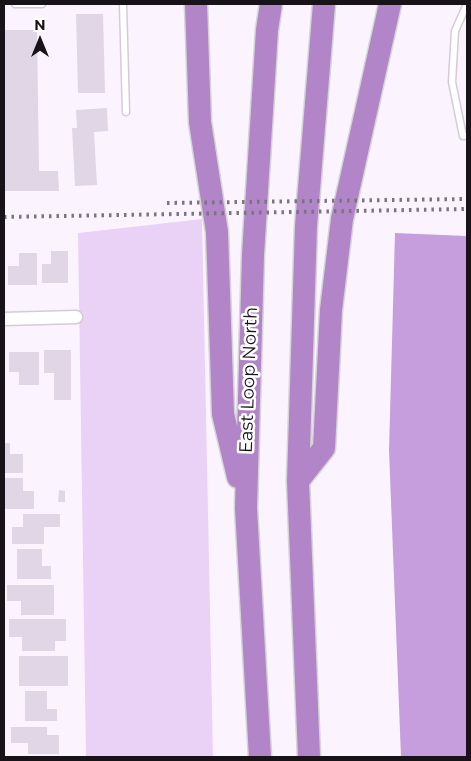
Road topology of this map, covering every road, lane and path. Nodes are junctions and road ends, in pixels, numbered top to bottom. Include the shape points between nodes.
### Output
1 (15, 4) edge
2 (42, 4) edge
3 (123, 4) edge
4 (196, 4) edge
5 (271, 4) edge
6 (324, 4) edge
7 (390, 4) edge
8 (467, 4) edge
9 (126, 112) dead end
10 (467, 136) edge
11 (76, 317) dead end
12 (4, 318) edge
13 (298, 481) junction
14 (246, 508) junction
15 (260, 757) edge
16 (309, 757) edge

1 - 2 lane
3 - 9 lane
4 - 14 highway via 200,122 217,232 223,414
5 - 14 highway, East Loop North via 253,255
6 - 13 highway via 306,226
7 - 13 highway via 342,220 331,310 324,448
8 - 10 lane via 454,31 452,82 462,136
11 - 12 street
13 - 16 highway
14 - 15 highway, East Loop North

